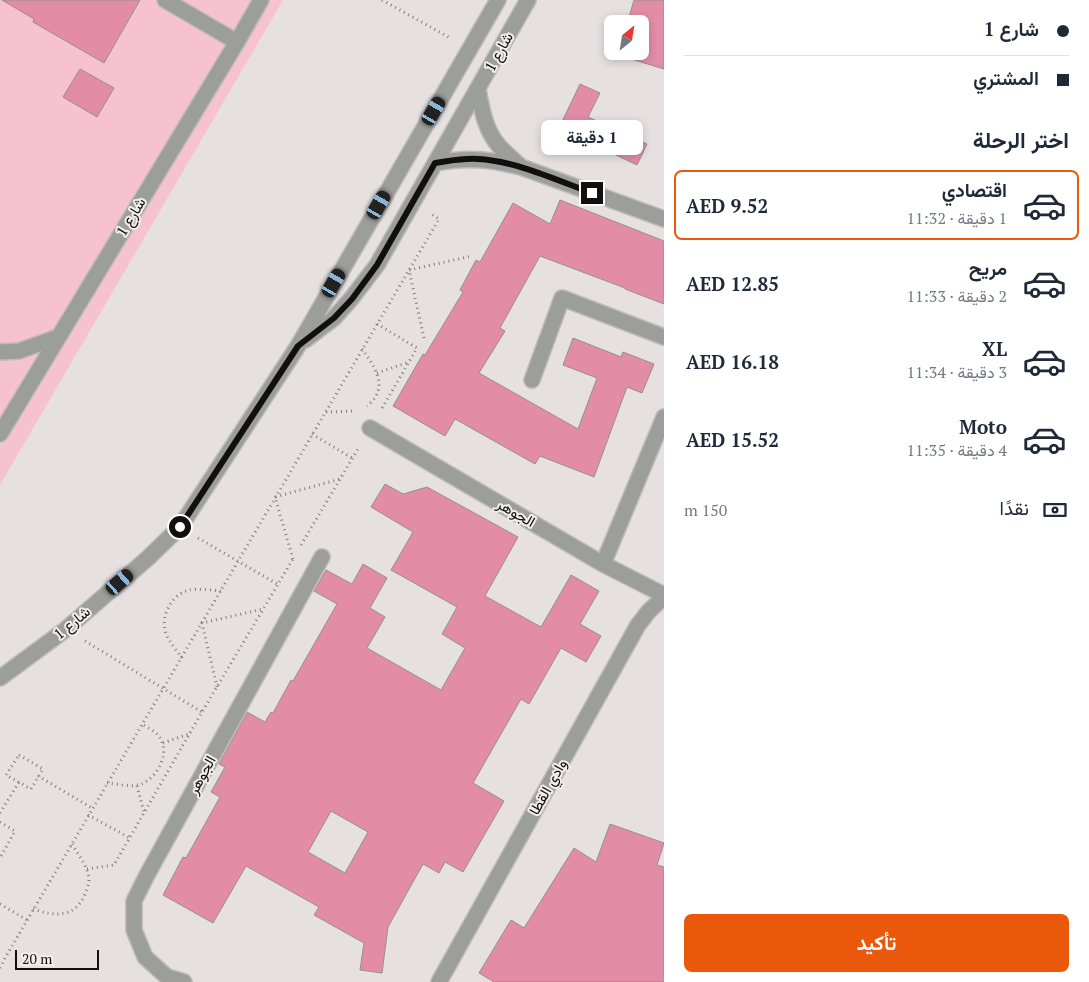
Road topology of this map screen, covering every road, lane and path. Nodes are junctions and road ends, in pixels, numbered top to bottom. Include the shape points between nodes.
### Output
1 (165, 0) edge
2 (261, 0) edge
3 (382, 0) edge
4 (498, 0) edge
5 (528, 0) edge
6 (237, 42) junction
7 (470, 48) junction
8 (478, 90) junction
9 (435, 163) junction
10 (521, 167) junction
11 (412, 203) junction
12 (664, 219) edge
13 (472, 256) dead end
14 (409, 270) junction
15 (377, 324) junction
16 (58, 337) junction
17 (664, 337) edge
18 (424, 338) dead end
19 (298, 346) junction
20 (362, 349) junction
21 (0, 352) edge
22 (410, 362) junction
23 (377, 373) junction
24 (532, 380) dead end
25 (364, 408) dead end
26 (358, 410) dead end
27 (325, 412) junction
28 (664, 417) edge
29 (370, 428) junction
30 (0, 434) edge
31 (312, 434) junction
32 (352, 458) junction
33 (340, 479) junction
34 (275, 497) junction
35 (180, 527) junction
36 (322, 557) dead end
37 (293, 559) junction
38 (238, 561) junction
39 (603, 564) junction
40 (278, 584) junction
41 (221, 591) junction
42 (664, 596) edge
43 (300, 597) junction
44 (263, 609) junction
45 (202, 623) junction
46 (65, 630) junction
47 (182, 658) junction
48 (0, 678) edge
49 (217, 687) junction
50 (164, 688) junction
51 (202, 712) junction
52 (142, 724) junction
53 (189, 734) junction
54 (163, 744) junction
55 (38, 776) junction
56 (18, 782) junction
57 (107, 783) junction
58 (137, 786) junction
59 (92, 808) junction
60 (0, 812) edge
61 (145, 812) junction
62 (88, 815) junction
63 (0, 822) edge
64 (130, 838) junction
65 (71, 844) junction
66 (0, 858) edge
67 (86, 869) junction
68 (0, 904) edge
69 (33, 909) junction
70 (26, 920) junction
71 (0, 968) edge
72 (184, 982) edge
73 (439, 982) edge

1 - 6 street
2 - 6 street, شارع 1
3 - 7 path
4 - 7 street, شارع 1
5 - 8 street, شارع 1
6 - 16 street, شارع 1
7 - 19 street, شارع 1
8 - 9 street, شارع 1
8 - 10 street via 490,132 499,146
9 - 10 street via 478,159
9 - 11 street, شارع 1
10 - 12 street
11 - 14 path via 439,218
11 - 19 street, شارع 1 via 377,265 352,299 334,318
13 - 14 path
14 - 15 path
14 - 18 path
15 - 20 path
15 - 22 path via 417,348
16 - 21 street via 19,351
16 - 30 street, شارع 1
17 - 24 street via 562,298
19 - 35 street, شارع 1
20 - 23 path
20 - 27 path
22 - 23 path
22 - 29 path
23 - 25 path via 379,386 376,396
26 - 27 path
27 - 31 path
28 - 39 street
29 - 32 path
29 - 39 street, الجوهر
31 - 32 path
31 - 34 path
32 - 33 path
33 - 34 path
33 - 37 path
34 - 37 path
34 - 38 path
35 - 38 path
35 - 46 street, شارع 1
36 - 43 street, الجوهر
37 - 40 path
38 - 40 path
38 - 41 path
39 - 42 street, الجوهر
40 - 43 path
40 - 44 path
41 - 45 path
41 - 47 path via 190,589 180,594 166,612 166,635
42 - 73 street, وادي القطا via 638,625
43 - 72 street, الجوهر via 134,901 134,930 145,957 167,977
44 - 45 path
44 - 49 path
45 - 47 path
45 - 49 path
46 - 48 street, شارع 1
46 - 50 path
47 - 50 path
49 - 51 path
50 - 51 path
50 - 52 path
51 - 53 path
52 - 54 path via 159,736
52 - 57 path
53 - 54 path
53 - 61 path
54 - 58 path via 159,768 146,782
55 - 56 path via 31,789
55 - 56 path via 43,769 19,754 6,775
55 - 59 path
56 - 60 path
57 - 58 path
57 - 59 path
58 - 61 path
59 - 62 path
61 - 64 path
62 - 64 path
62 - 65 path
63 - 66 path via 15,830
64 - 67 path via 114,865
65 - 67 path
65 - 69 path
67 - 69 path via 88,887 77,907 55,915
68 - 70 path
69 - 70 path
70 - 71 path

